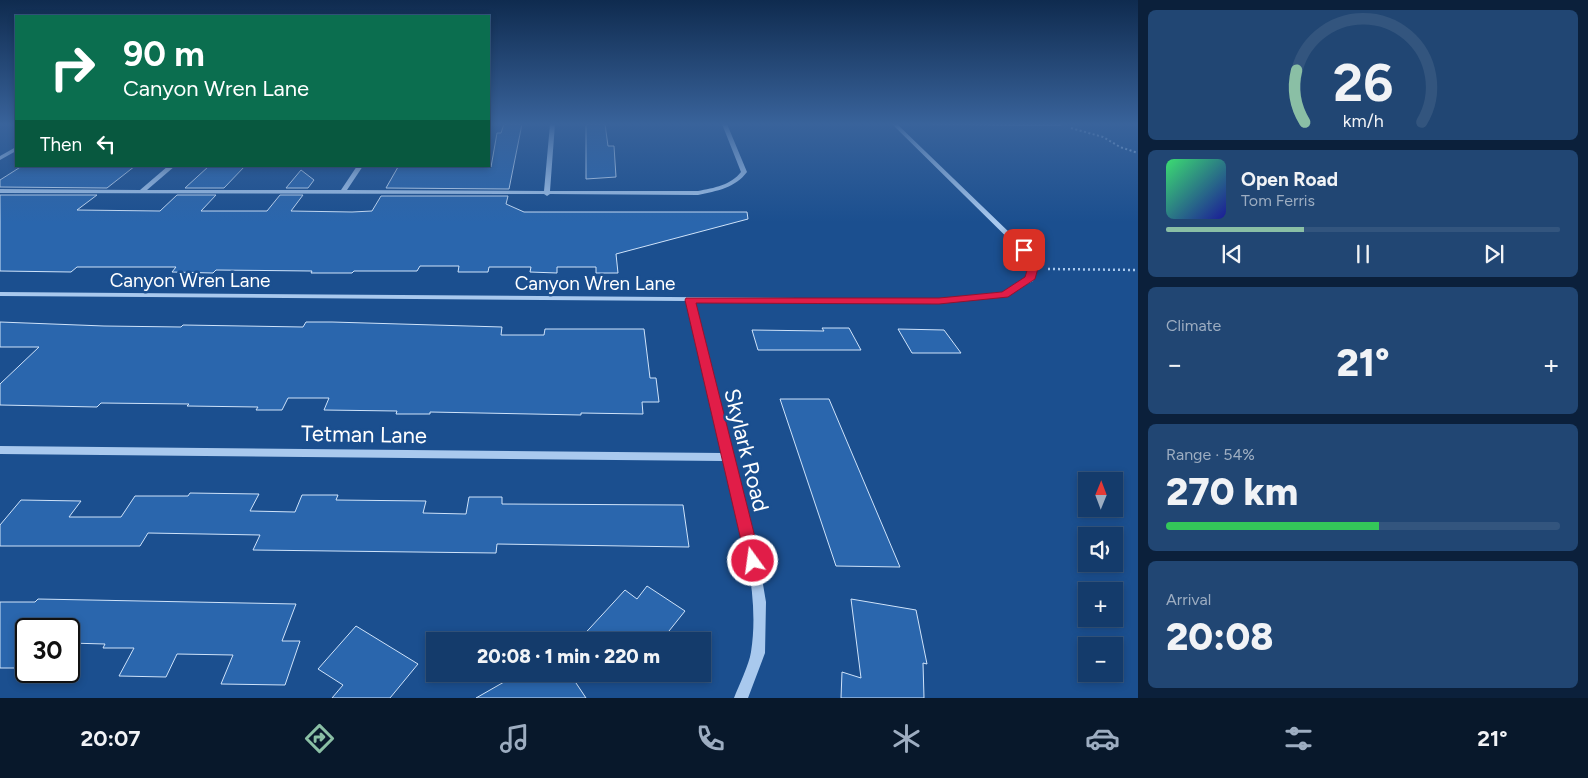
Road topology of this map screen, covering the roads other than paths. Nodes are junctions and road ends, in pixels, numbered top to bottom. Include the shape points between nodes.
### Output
1 (550, 157) edge
2 (738, 157) edge
3 (928, 157) edge
4 (171, 167) edge
5 (359, 167) edge
6 (0, 191) edge
7 (142, 191) junction
8 (342, 193) junction
9 (547, 194) junction
10 (0, 294) edge
11 (690, 300) junction
12 (0, 450) edge
13 (727, 457) junction
14 (741, 698) edge

1 - 9 street
2 - 9 street via 744,172 740,178 698,193
3 - 11 street, Canyon Wren Lane via 1035,261 1030,279 1005,294 939,301
4 - 7 street
5 - 8 street
6 - 7 street
7 - 8 street
8 - 9 street
10 - 11 street, Canyon Wren Lane
11 - 13 street, Skylark Road
12 - 13 street, Tetman Lane
13 - 14 street, Skylark Road via 760,602 758,652

